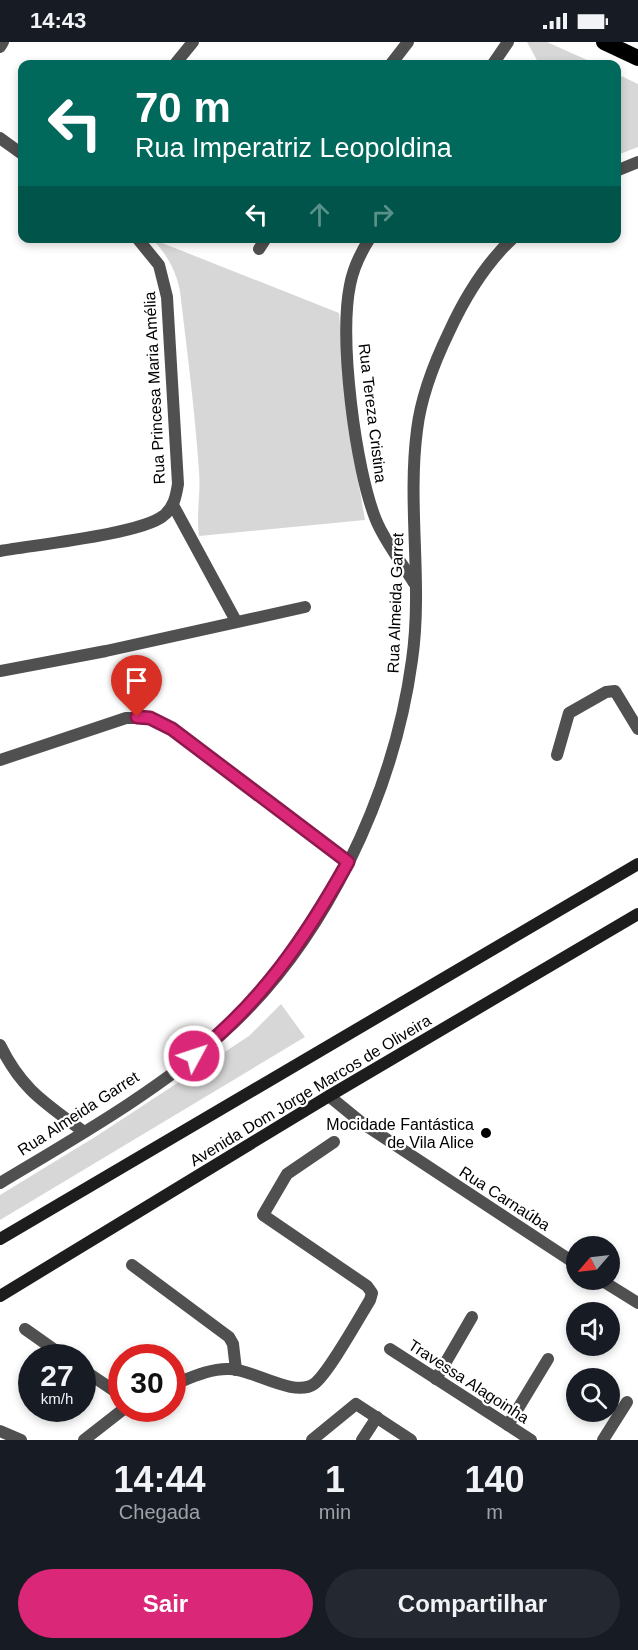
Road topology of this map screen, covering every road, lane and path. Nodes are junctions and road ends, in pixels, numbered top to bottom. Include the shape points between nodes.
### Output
1 (3, 42) edge
2 (193, 42) edge
3 (408, 42) edge
4 (508, 42) edge
5 (604, 42) edge
6 (0, 47) edge
7 (638, 58) edge
8 (178, 60) edge
9 (394, 60) edge
10 (496, 60) edge
11 (0, 138) edge
12 (18, 151) edge
13 (638, 162) edge
14 (621, 169) edge
15 (141, 243) edge
16 (367, 243) edge
17 (509, 243) edge
18 (173, 505) junction
19 (0, 551) edge
20 (415, 584) junction
21 (305, 607) dead end
22 (236, 621) junction
23 (0, 671) edge
24 (638, 729) edge
25 (557, 755) dead end
26 (0, 760) edge
27 (348, 862) junction
28 (638, 864) edge
29 (638, 914) edge
30 (0, 1045) edge
31 (329, 1096) junction
32 (84, 1132) junction
33 (334, 1142) dead end
34 (0, 1183) edge
35 (0, 1239) edge
36 (566, 1257) edge
37 (132, 1265) dead end
38 (617, 1290) edge
39 (0, 1296) edge
40 (638, 1303) edge
41 (472, 1317) dead end
42 (25, 1329) dead end
43 (46, 1344) edge
44 (390, 1349) dead end
45 (548, 1359) dead end
46 (236, 1370) junction
47 (436, 1379) junction
48 (186, 1381) edge
49 (627, 1402) dead end
50 (377, 1417) junction
51 (108, 1421) edge
52 (508, 1425) junction
53 (0, 1431) edge
54 (21, 1440) edge
55 (84, 1440) edge
56 (312, 1440) edge
57 (362, 1440) edge
58 (411, 1440) edge
59 (531, 1440) edge
60 (603, 1440) edge

1 - 6 street
2 - 8 street
3 - 9 street
4 - 10 street
5 - 7 highway
11 - 12 street
13 - 14 street
15 - 18 street, Rua Princesa Maria Amélia via 159,265 167,297 178,484
16 - 20 street, Rua Tereza Cristina via 356,264 347,306 351,393 369,501 377,524
17 - 20 street, Rua Almeida Garret via 480,275 459,310 421,405 414,468
18 - 19 street, Rua Princesa Maria Amélia via 162,518 134,528
18 - 22 street
20 - 27 street, Rua Almeida Garret via 413,657 396,742
21 - 22 street
22 - 23 street
24 - 25 street via 615,691 606,692 569,713
26 - 27 street via 126,718 150,718 172,729
27 - 32 street, Rua Almeida Garret via 297,948 252,1004 194,1056
28 - 35 main road, Avenida Dom Jorge Marcos de Oliveira
29 - 31 main road, Avenida Dom Jorge Marcos de Oliveira
30 - 32 street via 34,1095
31 - 36 street, Rua Carnaúba via 362,1123
31 - 39 main road, Avenida Dom Jorge Marcos de Oliveira
32 - 34 street, Rua Almeida Garret
33 - 46 street via 287,1174 263,1215 367,1286 372,1293 370,1300 321,1376 310,1386 287,1386
37 - 46 street via 229,1336
38 - 40 street
41 - 47 street
42 - 43 street
44 - 47 street, Travessa Alagoinha
45 - 52 street
46 - 48 street via 211,1371
47 - 52 street, Travessa Alagoinha
49 - 60 street
50 - 56 street via 356,1404
50 - 57 street
50 - 58 street
51 - 55 street
52 - 59 street, Travessa Alagoinha
53 - 54 street

